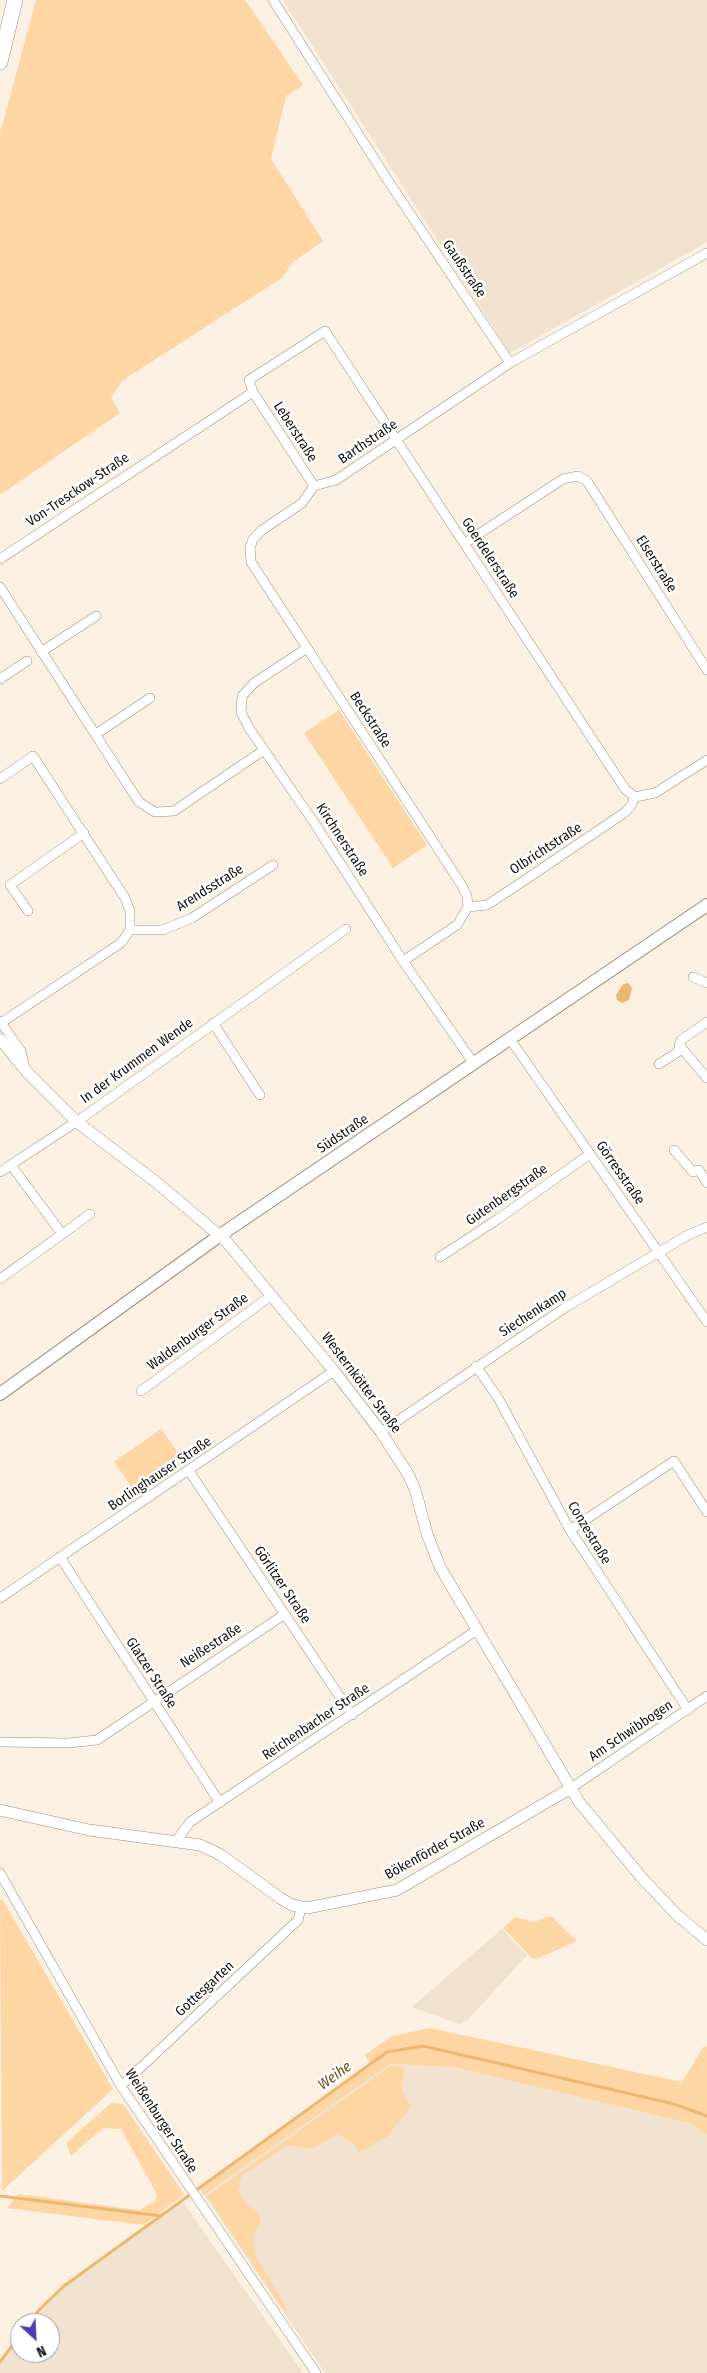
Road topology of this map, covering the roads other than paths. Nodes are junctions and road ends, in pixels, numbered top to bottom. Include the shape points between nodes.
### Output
1 (15, 0) edge
2 (273, 0) edge
3 (0, 62) edge
4 (707, 252) edge
5 (510, 363) junction
6 (253, 392) junction
7 (396, 440) junction
8 (314, 486) junction
9 (465, 543) junction
10 (0, 559) edge
11 (0, 587) edge
12 (96, 616) dead end
13 (307, 648) junction
14 (41, 652) junction
15 (28, 661) dead end
16 (707, 670) edge
17 (0, 679) edge
18 (150, 698) dead end
19 (96, 734) junction
20 (264, 750) junction
21 (707, 760) edge
22 (0, 778) edge
23 (635, 797) junction
24 (84, 834) junction
25 (273, 865) dead end
26 (707, 905) edge
27 (468, 907) junction
28 (28, 911) dead end
29 (346, 929) dead end
30 (130, 930) junction
31 (403, 961) junction
32 (693, 977) dead end
33 (707, 983) edge
34 (0, 1022) edge
35 (707, 1022) edge
36 (213, 1023) junction
37 (0, 1039) edge
38 (510, 1039) junction
39 (679, 1045) junction
40 (474, 1064) junction
41 (659, 1064) dead end
42 (26, 1071) junction
43 (707, 1078) edge
44 (260, 1095) dead end
45 (77, 1122) junction
46 (674, 1150) dead end
47 (590, 1154) junction
48 (4, 1167) edge
49 (707, 1183) edge
50 (90, 1214) dead end
51 (707, 1227) edge
52 (62, 1234) junction
53 (220, 1236) junction
54 (658, 1252) junction
55 (440, 1256) dead end
56 (0, 1279) edge
57 (272, 1295) junction
58 (707, 1322) edge
59 (476, 1366) junction
60 (334, 1371) junction
61 (141, 1391) dead end
62 (0, 1394) edge
63 (380, 1432) junction
64 (189, 1471) junction
65 (707, 1512) edge
66 (570, 1530) junction
67 (60, 1557) junction
68 (0, 1598) edge
69 (285, 1614) junction
70 (477, 1630) junction
71 (707, 1696) edge
72 (154, 1702) junction
73 (688, 1710) junction
74 (352, 1715) junction
75 (0, 1742) edge
76 (571, 1788) junction
77 (220, 1803) junction
78 (0, 1810) edge
79 (176, 1841) junction
80 (0, 1872) edge
81 (301, 1908) junction
82 (707, 1940) edge
83 (120, 2086) junction
84 (316, 2373) edge

1 - 3 main road
2 - 5 street, Gaußstraße
4 - 5 street
5 - 7 street, Barthstraße
6 - 7 street, Goerdelerstraße via 249,380 325,331
6 - 8 street, Leberstraße
6 - 10 street, Von-Tresckow-Straße
7 - 8 street, Barthstraße via 336,480
7 - 9 street, Goerdelerstraße
8 - 13 street, Beckstraße via 302,503 262,530 250,548 250,562
9 - 16 street, Elserstraße via 563,479 578,476 587,481
9 - 23 street, Goerdelerstraße via 625,789
11 - 14 street
12 - 14 street
13 - 20 street, Kirchnerstraße via 254,683 242,696 241,712
13 - 27 street, Beckstraße via 461,884
14 - 19 street
15 - 17 street
18 - 19 street
19 - 20 street via 139,802 155,812 174,811
20 - 31 street, Kirchnerstraße
21 - 23 street via 655,793
22 - 24 street via 33,756
23 - 27 street, Olbrichtstraße via 624,813 522,882 487,905
24 - 28 street via 10,885
24 - 30 street via 125,898 130,911
25 - 30 street, Arendsstraße via 192,918 163,930
26 - 38 main road, Südstraße
27 - 31 street via 457,925
29 - 36 street, In der Krummen Wende
30 - 34 street via 120,943
31 - 40 street, Kirchnerstraße
32 - 33 street
34 - 42 street, Westernkötter Straße via 21,1051
35 - 39 street via 681,1040
36 - 44 street, In der Krummen Wende
36 - 45 street, In der Krummen Wende
37 - 42 street, Westernkötter Straße
38 - 40 main road, Südstraße
38 - 47 street, Görresstraße
39 - 41 street via 678,1052
39 - 43 street
40 - 53 main road, Südstraße
42 - 45 street, Westernkötter Straße
45 - 48 street, In der Krummen Wende
45 - 53 street, Westernkötter Straße
46 - 49 street via 693,1172 698,1170
47 - 54 street, Görresstraße
47 - 55 street, Gutenbergstraße
48 - 52 street
50 - 52 street
51 - 54 street, Siechenkamp
52 - 56 street
53 - 57 street, Westernkötter Straße
53 - 62 main road, Südstraße
54 - 58 street, Görresstraße
54 - 59 street, Siechenkamp
57 - 60 street, Westernkötter Straße
57 - 61 street, Waldenburger Straße
59 - 63 street, Siechenkamp
59 - 66 street, Conzestraße via 498,1398
60 - 63 street, Westernkötter Straße
60 - 64 street, Borlinghauser Straße
63 - 70 street, Westernkötter Straße via 408,1474 426,1534 440,1567
64 - 67 street, Borlinghauser Straße
64 - 69 street, Görlitzer Straße
65 - 66 street via 674,1461
66 - 73 street, Conzestraße
67 - 68 street, Borlinghauser Straße
67 - 72 street, Glatzer Straße
69 - 72 street, Neißestraße
69 - 74 street, Görlitzer Straße
70 - 74 street, Reichenbacher Straße
70 - 76 street, Westernkötter Straße
71 - 73 street, Am Schwibbogen
72 - 75 street via 97,1740
72 - 77 street, Glatzer Straße
73 - 76 street, Am Schwibbogen
74 - 77 street, Reichenbacher Straße
76 - 81 street, Bökenförder Straße via 397,1890
76 - 82 street via 590,1817 642,1878 677,1915
77 - 79 street, Reichenbacher Straße via 190,1822
78 - 79 street via 89,1830
79 - 81 street via 200,1845 221,1855 280,1898
80 - 83 street, Weißenburger Straße
81 - 83 street, Gottesgarten via 298,1920
83 - 84 street, Weißenburger Straße

